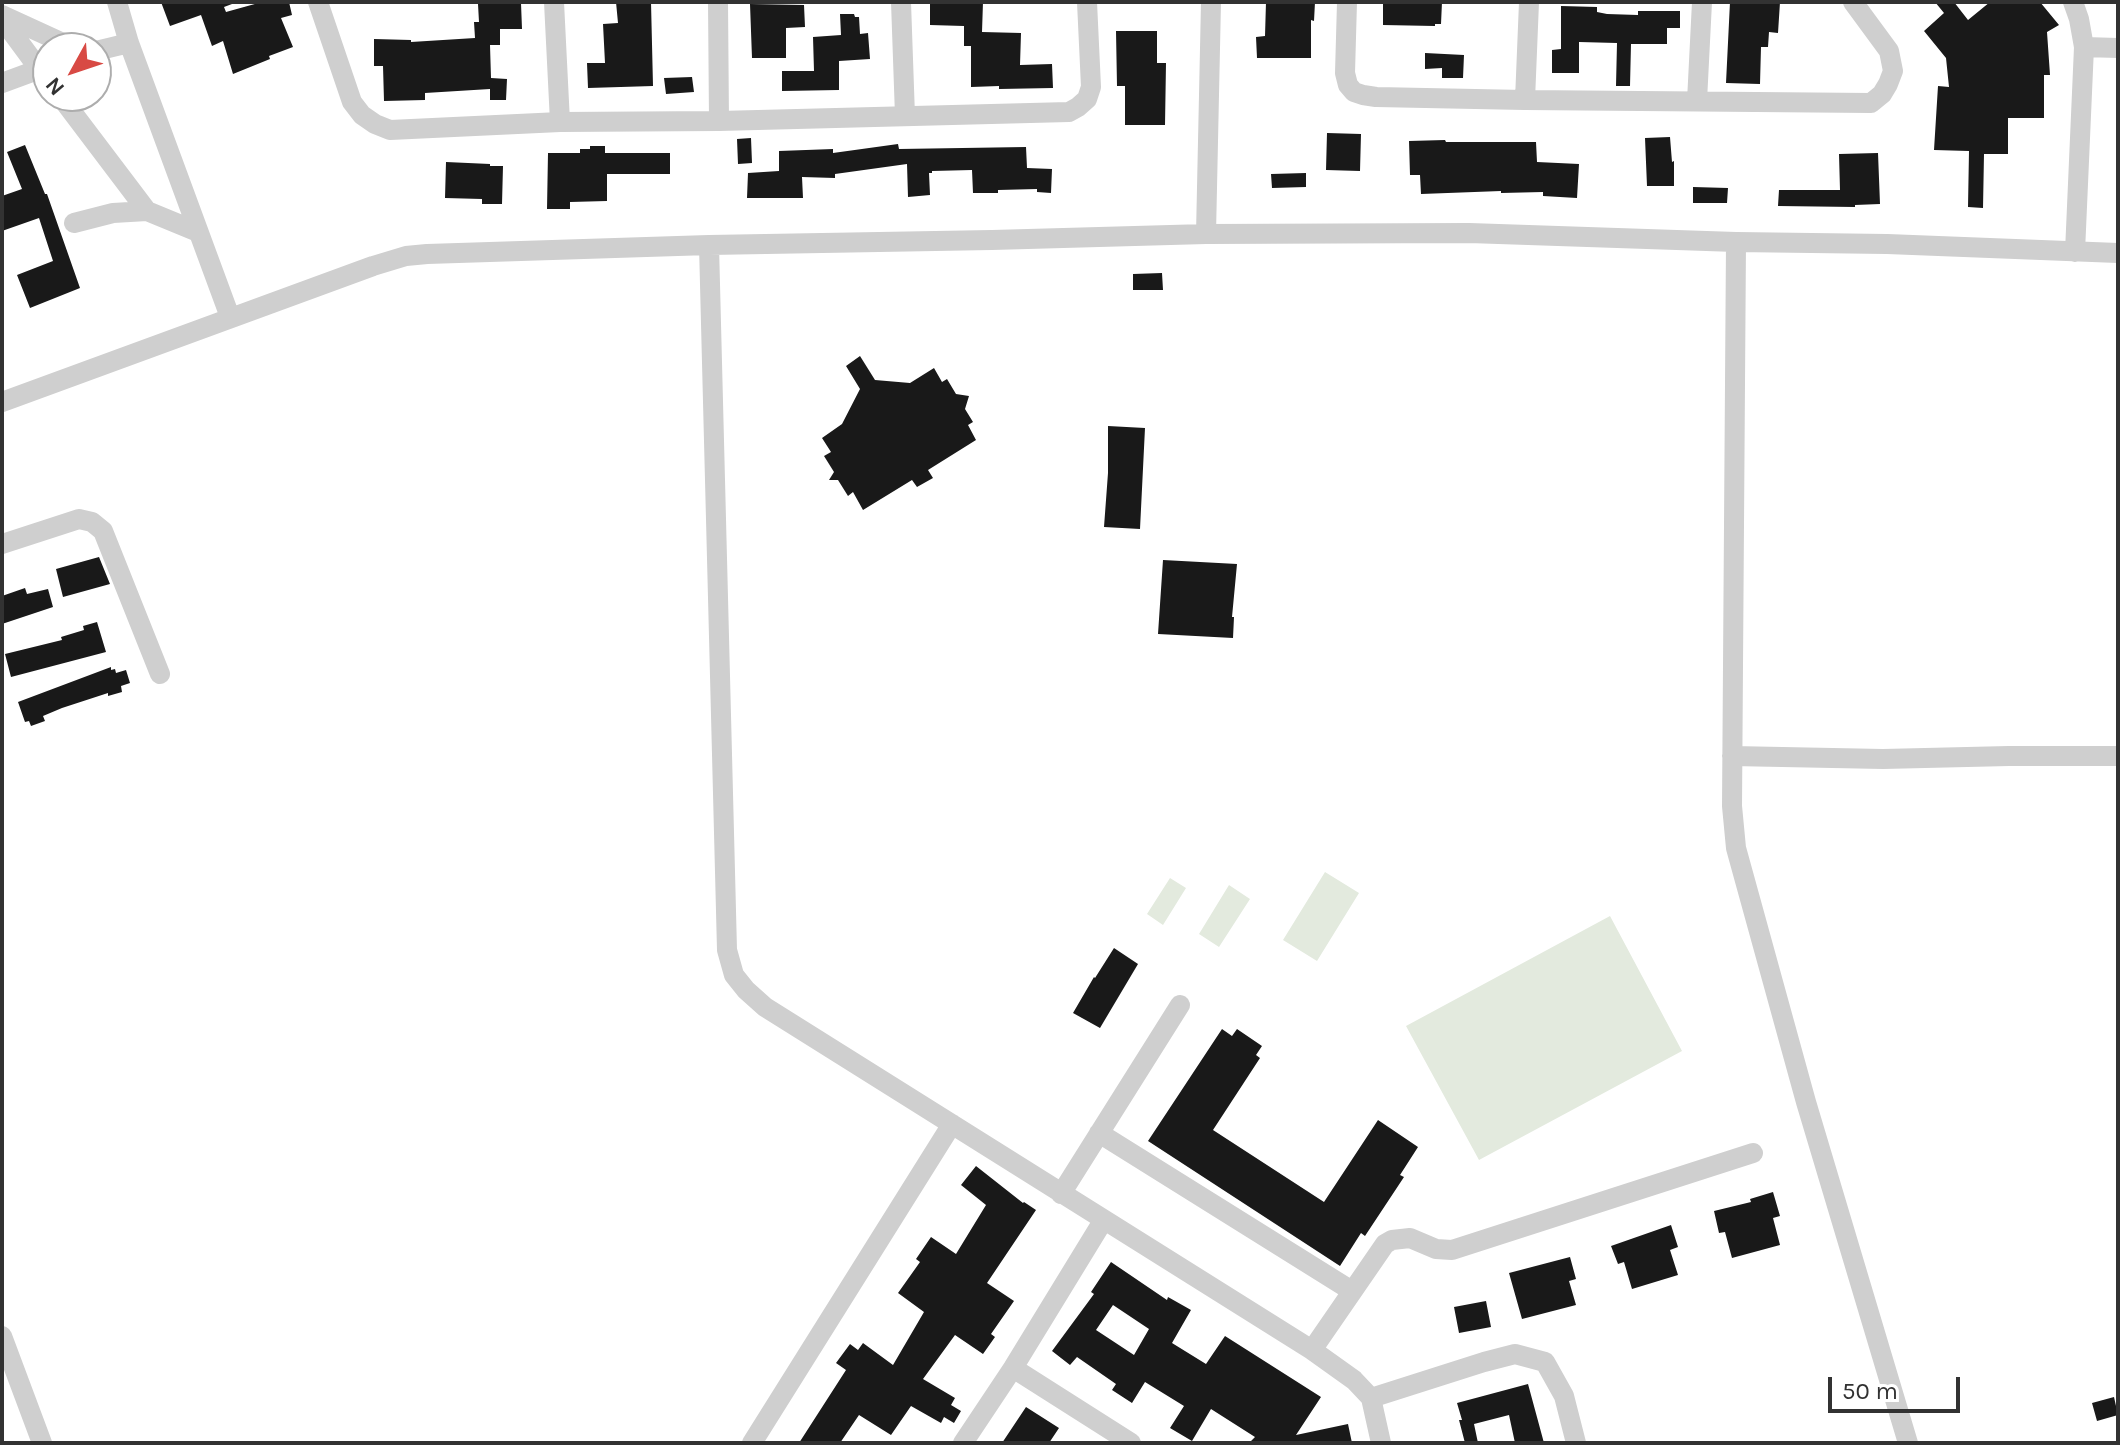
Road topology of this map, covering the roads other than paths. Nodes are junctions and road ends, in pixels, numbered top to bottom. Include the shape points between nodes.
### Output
1 (117, 2) edge
2 (318, 2) edge
3 (554, 2) edge
4 (718, 2) edge
5 (901, 2) edge
6 (1087, 2) edge
7 (1211, 2) edge
8 (1347, 2) edge
9 (1529, 2) edge
10 (1702, 2) edge
11 (1853, 2) edge
12 (2073, 2) edge
13 (2, 17) edge
14 (37, 32) edge
15 (129, 43) junction
16 (112, 47) edge
17 (2084, 47) junction
18 (2118, 48) edge
19 (32, 55) edge
20 (32, 75) edge
21 (2, 83) edge
22 (1525, 100) junction
23 (1697, 101) junction
24 (72, 112) edge
25 (905, 116) junction
26 (719, 121) junction
27 (560, 122) junction
28 (147, 211) junction
29 (74, 223) dead end
30 (198, 232) junction
31 (1206, 234) junction
32 (1736, 242) junction
33 (709, 245) junction
34 (2075, 252) junction
35 (2118, 253) edge
36 (230, 317) junction
37 (2, 402) edge
38 (2, 544) edge
39 (160, 674) dead end
40 (1732, 756) junction
41 (2118, 756) edge
42 (1180, 1005) dead end
43 (952, 1124) junction
44 (1099, 1133) junction
45 (1753, 1153) dead end
46 (1061, 1194) junction
47 (1103, 1221) junction
48 (1352, 1291) junction
49 (2, 1336) edge
50 (1312, 1350) junction
51 (1013, 1368) junction
52 (1371, 1398) junction
53 (42, 1443) edge
54 (752, 1443) edge
55 (963, 1443) edge
56 (1131, 1443) edge
57 (1381, 1443) edge
58 (1576, 1443) edge
59 (1908, 1443) edge

1 - 15 street
2 - 27 street via 352,102 375,124 390,130
3 - 27 street
4 - 26 street
5 - 25 street
6 - 25 street via 1091,87 1078,107 1069,112
7 - 31 street
8 - 22 street via 1345,73 1354,92
9 - 22 street
10 - 23 street
11 - 23 street via 1889,51 1893,71 1871,103
12 - 17 street
13 - 14 street
13 - 19 street
15 - 16 street
15 - 30 street
17 - 18 street
17 - 34 street
20 - 21 street
22 - 23 street
24 - 28 street
25 - 26 street
26 - 27 street
28 - 29 street
28 - 30 street
30 - 36 street
31 - 32 street via 1469,233
31 - 33 street
32 - 34 street
32 - 40 street
33 - 36 street via 406,256
33 - 43 street via 727,950 734,975 765,1007
34 - 35 street
36 - 37 street
38 - 39 street via 79,519 103,531
40 - 41 street
40 - 59 street via 1736,848
42 - 44 street
43 - 46 street
43 - 54 street
44 - 46 street
44 - 48 street
45 - 48 street via 1452,1250 1410,1238 1392,1240
46 - 47 street
47 - 50 street
47 - 51 street
48 - 50 street
49 - 53 street
50 - 52 street
51 - 55 street
51 - 56 street
52 - 57 street
52 - 58 street via 1515,1354 1545,1362 1564,1396

